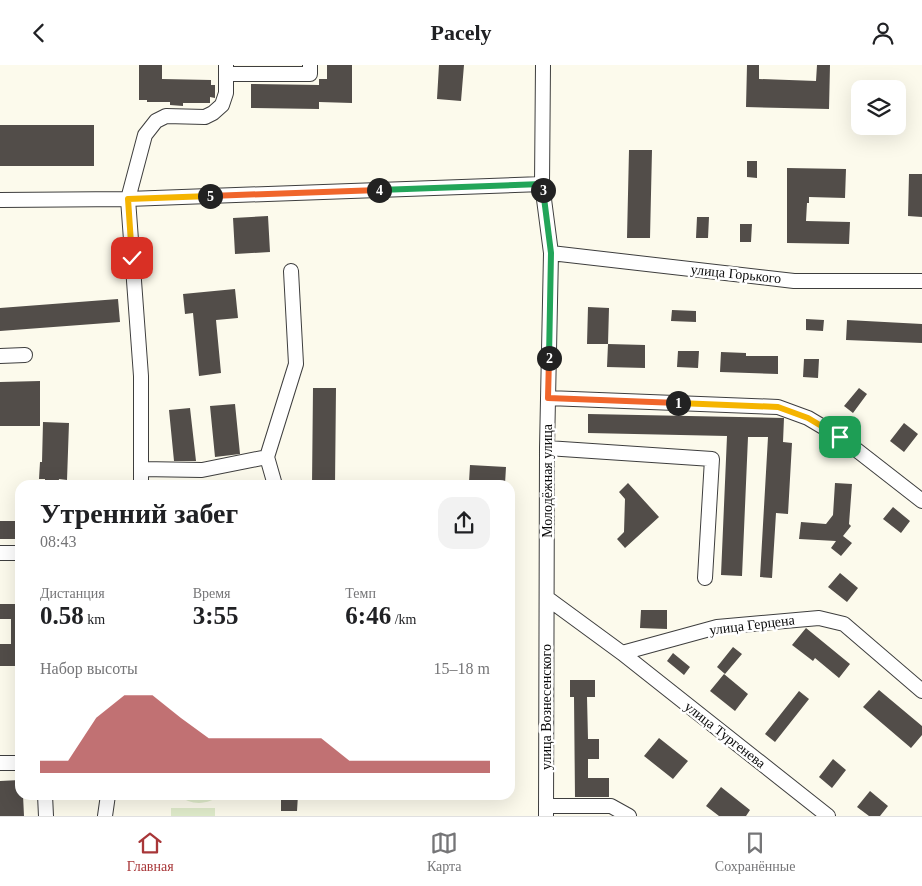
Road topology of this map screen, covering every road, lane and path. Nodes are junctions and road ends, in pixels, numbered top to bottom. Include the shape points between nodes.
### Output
1 (310, 65) edge
2 (543, 65) edge
3 (226, 69) edge
4 (542, 184) junction
5 (128, 199) junction
6 (0, 200) edge
7 (551, 253) junction
8 (291, 271) dead end
9 (922, 281) edge
10 (25, 355) dead end
11 (0, 356) edge
12 (548, 398) junction
13 (547, 448) junction
14 (267, 457) junction
15 (141, 469) junction
16 (141, 480) edge
17 (274, 480) edge
18 (922, 501) edge
19 (0, 553) edge
20 (15, 553) edge
21 (705, 577) dead end
22 (546, 598) junction
23 (622, 653) junction
24 (922, 691) edge
25 (0, 763) edge
26 (15, 763) edge
27 (45, 800) edge
28 (107, 800) edge
29 (546, 811) edge
30 (46, 816) edge
31 (105, 816) edge
32 (629, 816) edge
33 (828, 816) edge

1 - 3 street via 310,74
2 - 4 street, Молодёжная улица
3 - 5 street via 226,93 222,105 213,113 205,117 166,116 156,121 145,135
4 - 5 street
4 - 7 street, Молодёжная улица
5 - 6 street
5 - 15 street via 141,376
7 - 9 street, улица Горького via 794,281
7 - 12 street, Молодёжная улица
8 - 14 street via 296,364
10 - 11 street
12 - 13 street, Молодёжная улица
12 - 18 street via 778,407 808,418 840,437
13 - 21 street via 712,459
13 - 22 street, Молодёжная улица
14 - 15 street via 202,470
14 - 17 street
15 - 16 street
19 - 20 street
22 - 23 street
22 - 29 street, улица Вознесенского
23 - 24 street, улица Герцена via 717,627 819,618 844,624
23 - 33 street, улица Тургенева
25 - 26 street
27 - 30 street
28 - 31 street
29 - 32 street via 611,806

